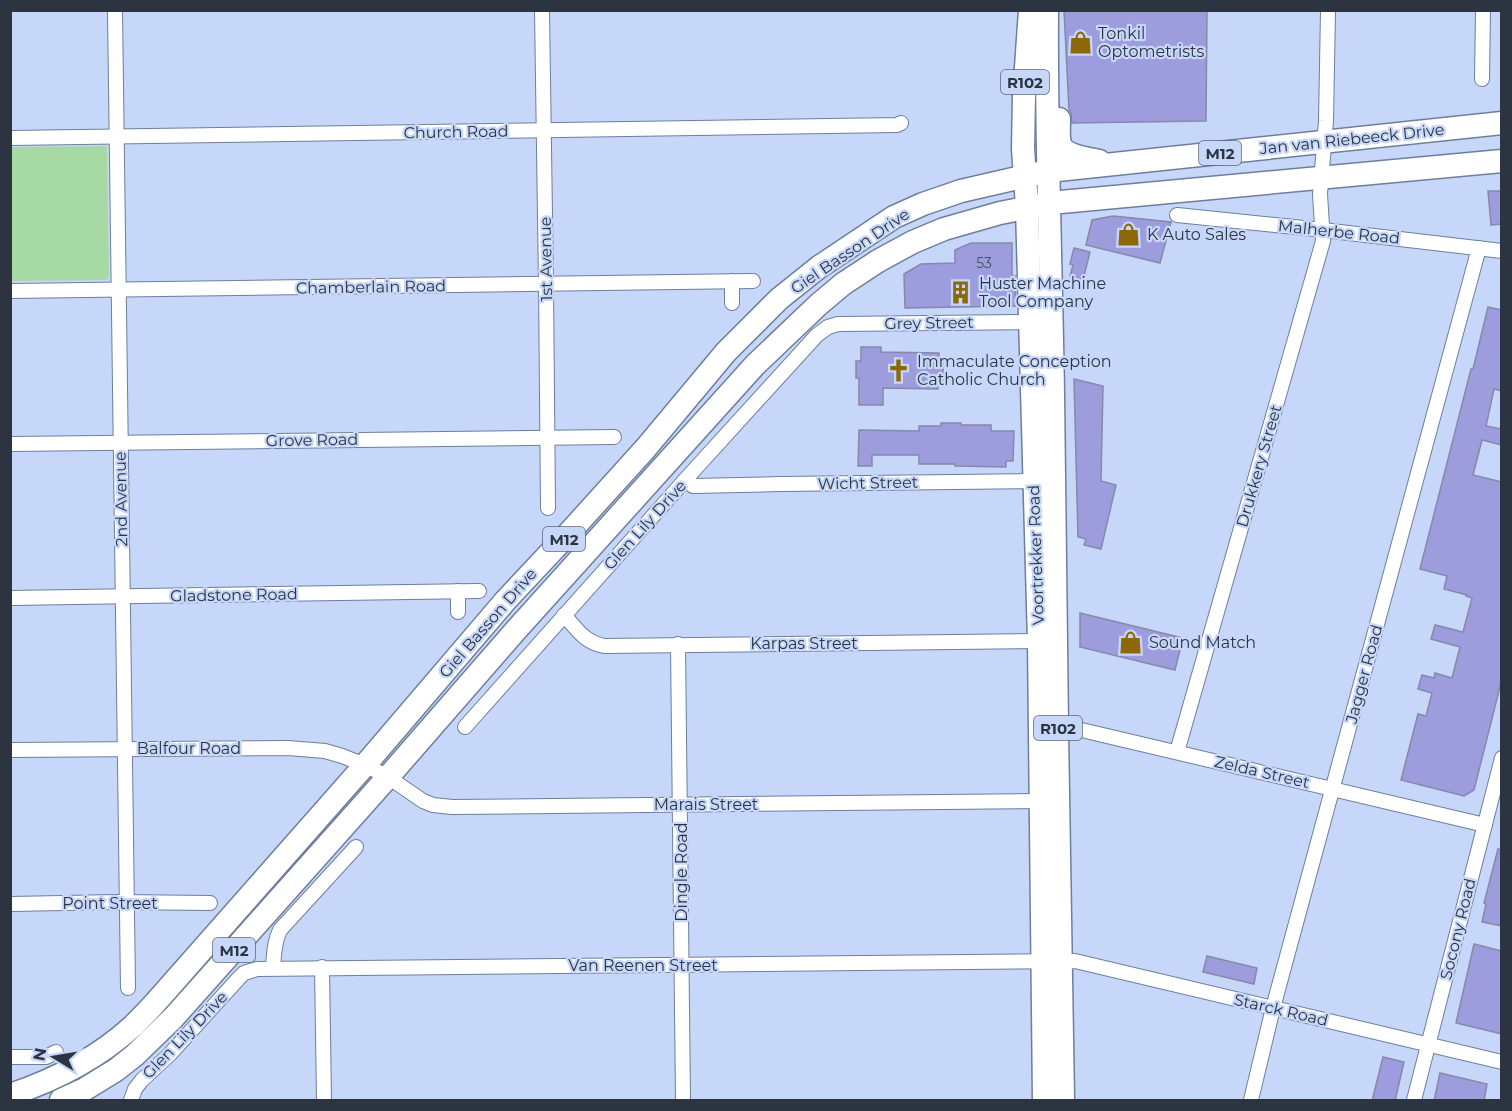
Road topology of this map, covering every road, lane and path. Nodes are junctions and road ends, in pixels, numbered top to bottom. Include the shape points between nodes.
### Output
1 (115, 10) edge
2 (542, 10) edge
3 (1030, 10) edge
4 (1047, 10) edge
5 (1328, 10) edge
6 (1483, 10) edge
7 (1048, 57) junction
8 (1482, 80) dead end
9 (902, 123) dead end
10 (1502, 123) edge
11 (544, 130) junction
12 (117, 136) junction
13 (10, 138) edge
14 (1324, 141) junction
15 (1502, 160) edge
16 (1115, 165) junction
17 (1048, 171) junction
18 (1025, 176) junction
19 (1322, 178) junction
20 (1050, 203) junction
21 (1027, 207) junction
22 (1177, 215) dead end
23 (1323, 230) junction
24 (1479, 249) junction
25 (1502, 251) edge
26 (732, 281) junction
27 (753, 281) dead end
28 (546, 285) junction
29 (10, 291) edge
30 (120, 291) junction
31 (732, 303) dead end
32 (1030, 322) junction
33 (828, 327) joint
34 (548, 437) junction
35 (614, 437) dead end
36 (121, 443) junction
37 (10, 444) edge
38 (685, 480) junction
39 (1044, 481) junction
40 (548, 508) dead end
41 (458, 591) junction
42 (478, 591) dead end
43 (122, 596) junction
44 (10, 598) edge
45 (458, 612) dead end
46 (564, 615) junction
47 (1047, 641) junction
48 (678, 644) junction
49 (1048, 724) junction
50 (465, 727) dead end
51 (125, 748) junction
52 (10, 750) edge
53 (1177, 752) junction
54 (1502, 758) edge
55 (365, 765) junction
56 (388, 777) junction
57 (1332, 789) junction
58 (1049, 801) junction
59 (680, 804) junction
60 (1485, 825) junction
61 (356, 847) dead end
62 (127, 902) junction
63 (10, 903) edge
64 (210, 903) dead end
65 (1051, 961) junction
66 (681, 964) junction
67 (322, 967) junction
68 (273, 968) junction
69 (244, 973) joint
70 (128, 988) dead end
71 (1273, 1008) junction
72 (1428, 1045) junction
73 (56, 1052) dead end
74 (10, 1057) edge
75 (1502, 1062) edge
76 (10, 1095) edge
77 (61, 1101) edge
78 (131, 1101) edge
79 (324, 1101) edge
80 (683, 1101) edge
81 (1044, 1101) edge
82 (1063, 1101) edge
83 (1251, 1101) edge
84 (1414, 1101) edge

1 - 12 street, 2nd Avenue
2 - 11 street, 1st Avenue
3 - 18 main road, Voortrekker Road / R102 via 1024,96
4 - 7 main road, Voortrekker Road / R102
5 - 14 street, Drukkery Street
6 - 8 street
7 - 16 main road via 1057,88 1060,143 1072,154
7 - 17 main road, Voortrekker Road / R102
9 - 11 street, Church Road
10 - 14 main road, Jan van Riebeeck Drive / M12
11 - 12 street, Church Road
11 - 28 street, 1st Avenue
12 - 13 street, Church Road
12 - 30 street, 2nd Avenue
14 - 16 main road, Jan van Riebeeck Drive / M12
14 - 19 street, Drukkery Street
15 - 19 main road, M12
16 - 17 main road, Jan van Riebeeck Drive / M12
17 - 18 main road, Jan van Riebeeck Drive / M12
17 - 20 main road, Voortrekker Road / R102
18 - 21 main road, Voortrekker Road / R102
18 - 55 main road, Giel Basson Drive / M12 via 961,191 894,217 779,299 726,352
19 - 20 main road, M12
19 - 23 street, Drukkery Street
20 - 21 main road, M12
20 - 39 main road, Voortrekker Road / R102
21 - 32 main road, Voortrekker Road / R102
21 - 56 main road, Giel Basson Drive / M12 via 944,229 913,242 843,284 818,305 755,365
22 - 23 street, Malherbe Road
23 - 24 street, Malherbe Road
23 - 53 street, Drukkery Street via 1320,252
24 - 25 street, Malherbe Road
24 - 57 street, Jagger Road
26 - 27 street, Chamberlain Road
26 - 28 street, Chamberlain Road
26 - 31 street
28 - 30 street, Chamberlain Road
28 - 34 street, 1st Avenue
29 - 30 street, Chamberlain Road
30 - 36 street, 2nd Avenue
32 - 33 street, Grey Street
32 - 39 main road, Voortrekker Road / R102
33 - 38 street, Glen Lily Drive
34 - 35 street, Grove Road
34 - 36 street, Grove Road
34 - 40 street, 1st Avenue
36 - 37 street, Grove Road
36 - 43 street, 2nd Avenue
38 - 39 street, Wicht Street via 693,486
38 - 46 street, Glen Lily Drive
39 - 47 main road, Voortrekker Road / R102
41 - 42 street, Gladstone Road
41 - 43 street, Gladstone Road
41 - 45 street
43 - 44 street, Gladstone Road
43 - 51 street, 2nd Avenue
46 - 48 street, Karpas Street via 593,644
46 - 50 street, Glen Lily Drive
47 - 48 street, Karpas Street
47 - 49 main road, Voortrekker Road / R102
48 - 59 street, Dingle Road
49 - 53 street, Zelda Street
49 - 58 main road, Voortrekker Road / R102
51 - 52 street, Balfour Road
51 - 55 street, Balfour Road via 288,748 325,752
51 - 62 street, 2nd Avenue
53 - 57 street, Zelda Street
54 - 60 street, Socony Road
55 - 56 street, Marais Street
55 - 76 main road, Giel Basson Drive / M12 via 133,1026 99,1053 61,1075
56 - 59 street, Marais Street via 423,801 442,806
56 - 77 main road, Giel Basson Drive / M12 via 156,1035 116,1070
57 - 60 street, Zelda Street
57 - 71 street, Jagger Road
58 - 59 street, Marais Street
58 - 65 main road, Voortrekker Road / R102
59 - 66 street, Dingle Road
60 - 72 street, Socony Road
61 - 68 street via 280,930
62 - 63 street, Point Street
62 - 64 street, Point Street
62 - 70 street, 2nd Avenue
65 - 66 street, Van Reenen Street
65 - 71 street, Starck Road via 1075,961
65 - 81 main road, Voortrekker Road / R102
65 - 82 main road, Voortrekker Road / R102
66 - 67 street, Van Reenen Street
66 - 80 street, Dingle Road
67 - 68 street, Van Reenen Street
67 - 79 street
68 - 69 street, Van Reenen Street
69 - 78 street, Glen Lily Drive via 142,1080
71 - 72 street, Starck Road
71 - 83 street, Jagger Road
72 - 75 street, Starck Road
72 - 84 street, Socony Road
73 - 74 street via 46,1057

